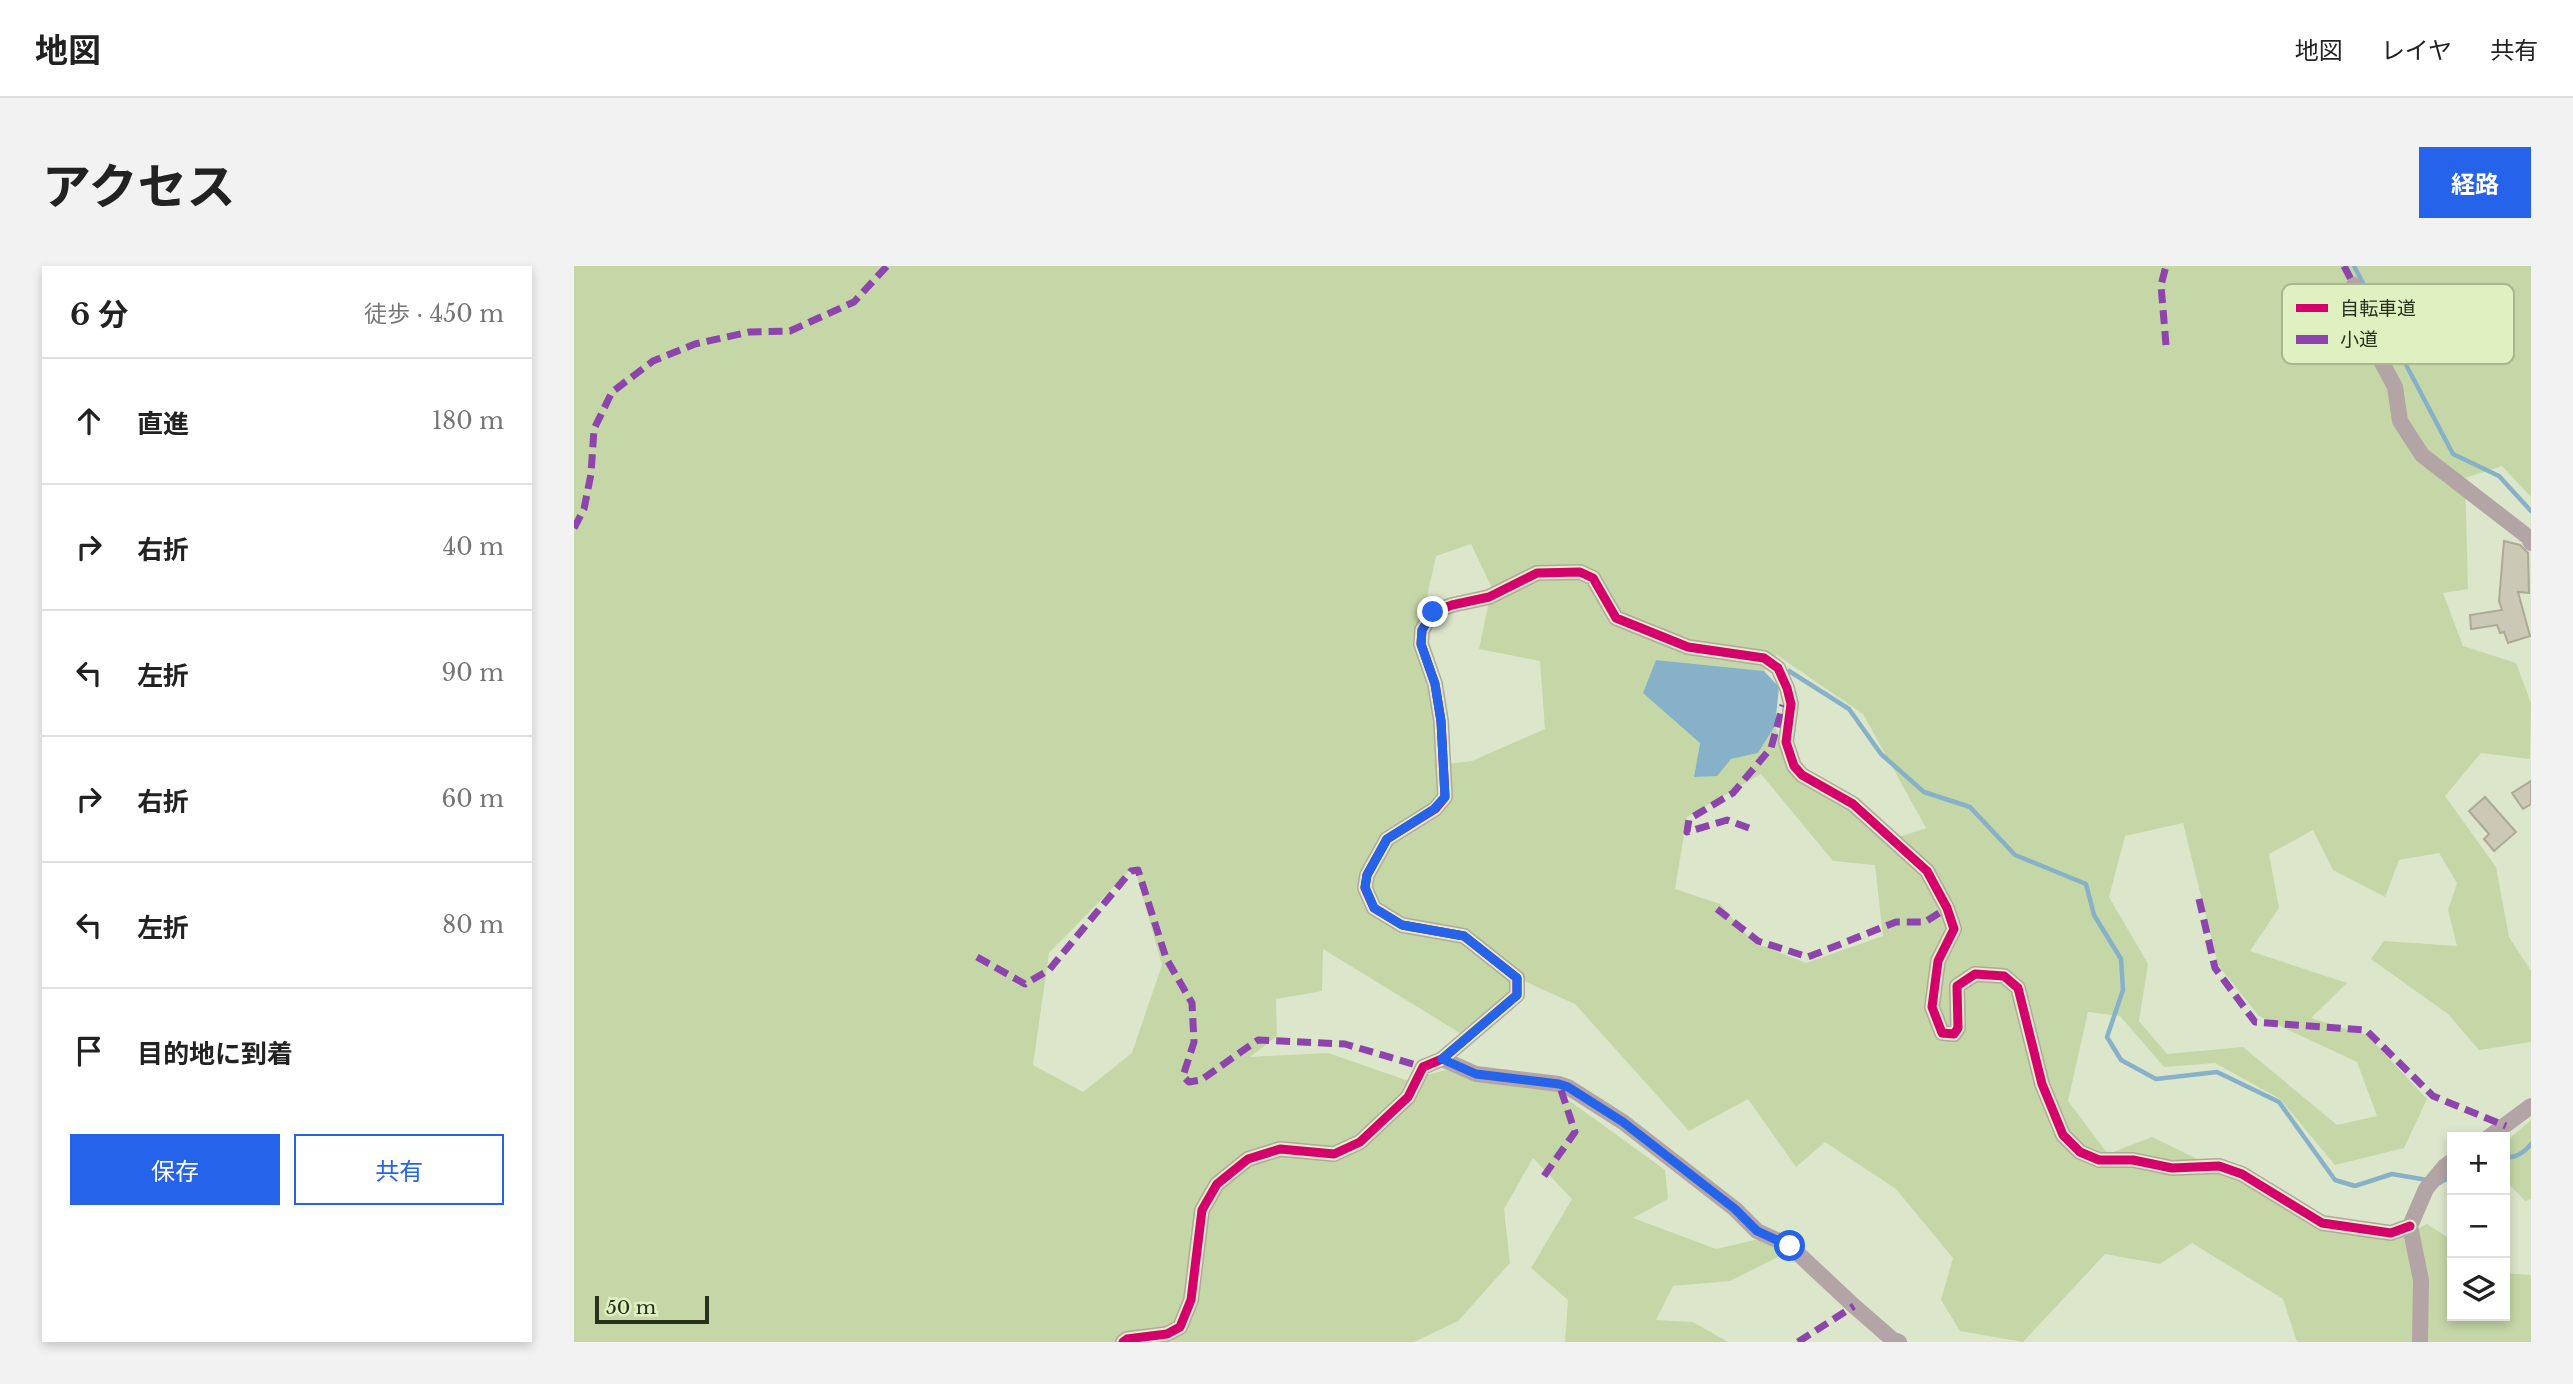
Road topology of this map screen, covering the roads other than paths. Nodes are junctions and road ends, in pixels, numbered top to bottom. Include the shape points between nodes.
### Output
1 (2383, 364) edge
2 (2531, 543) edge
3 (1442, 1059) junction
4 (2531, 1106) edge
5 (2496, 1132) edge
6 (2447, 1166) edge
7 (2410, 1226) junction
8 (1123, 1342) edge
9 (1899, 1342) edge
10 (2420, 1342) edge

1 - 2 street via 2395,387 2400,421 2422,455
3 - 7 street via 1517,995 1517,978 1464,936 1402,925 1374,908 1365,887 1387,839 1445,797 1441,721 1421,644 1422,630 1433,612 1489,597 1537,573 1580,572 1594,578 1616,618 1688,647 1764,658 1778,668 1791,704 1786,742 1794,766 1853,804 1927,871 1947,908 1954,929 1938,961 1932,1007 1942,1033 1954,1034 1958,1028 1957,986 1975,974 2004,976 2018,988 2042,1084 2063,1135 2080,1152 2099,1160 2133,1160 2172,1168 2219,1166 2242,1174 2322,1223 2391,1233
3 - 8 street via 1423,1067 1408,1097 1360,1142 1334,1154 1280,1149 1248,1159 1217,1184 1202,1210 1191,1300 1180,1327
3 - 9 street via 1476,1074 1568,1087 1623,1122 1757,1231 1790,1246
4 - 5 street
6 - 7 street via 2431,1182
7 - 10 street via 2421,1280

